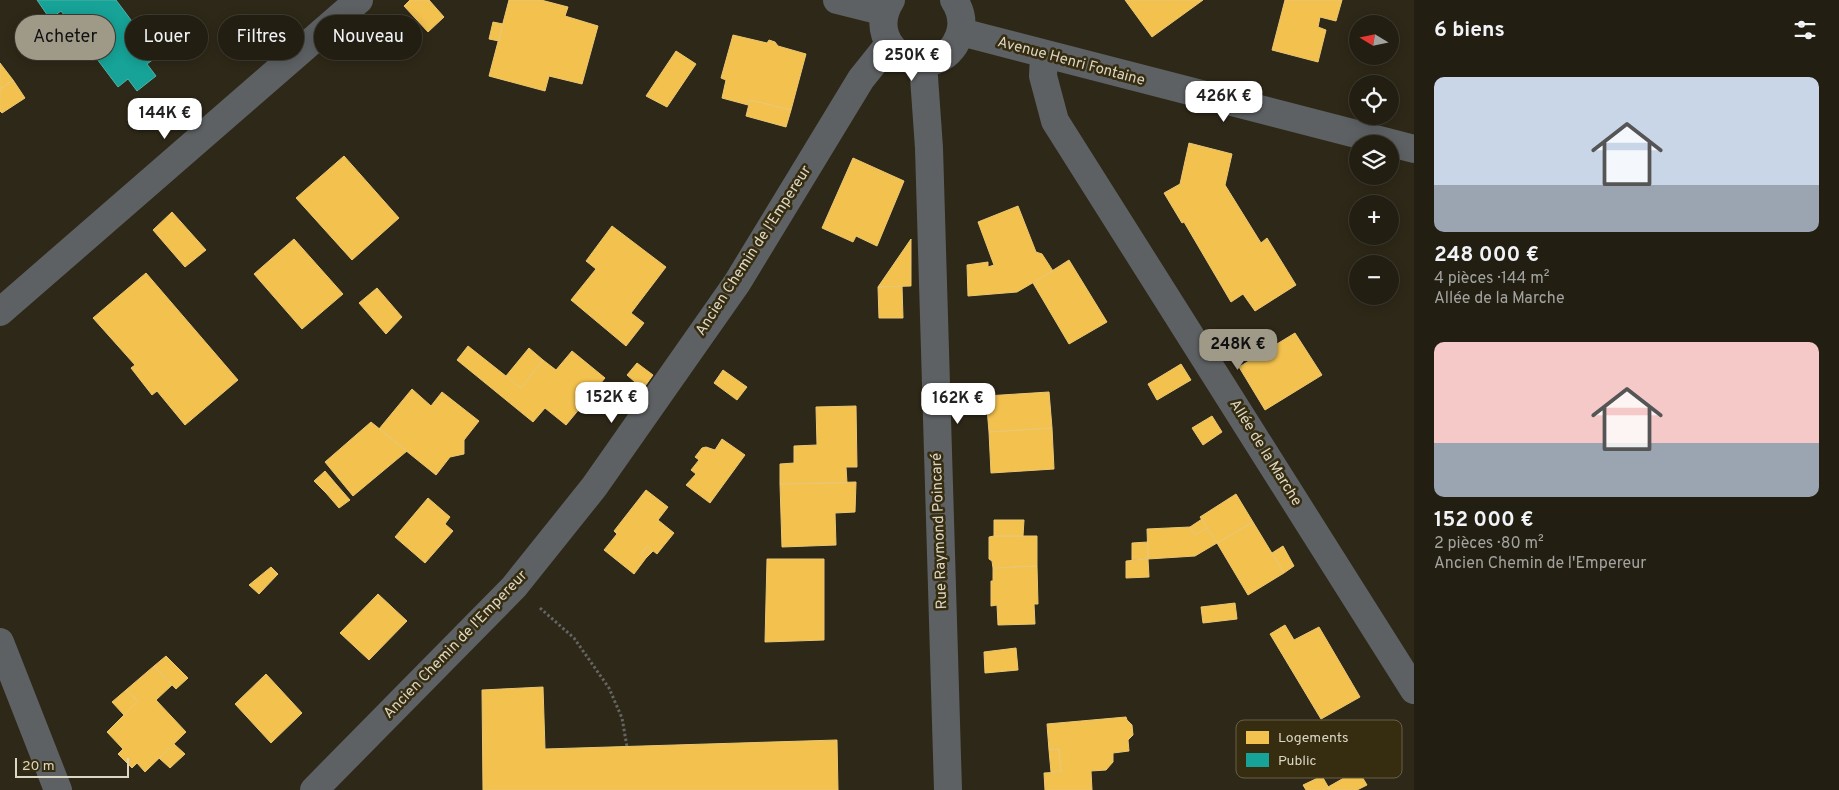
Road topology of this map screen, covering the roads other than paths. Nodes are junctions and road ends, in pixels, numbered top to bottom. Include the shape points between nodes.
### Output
1 (358, 0) edge
2 (837, 0) edge
3 (954, 0) edge
4 (888, 6) edge
5 (960, 32) junction
6 (889, 44) junction
7 (1044, 55) junction
8 (923, 62) junction
9 (1414, 149) edge
10 (0, 312) edge
11 (0, 642) edge
12 (1414, 690) edge
13 (58, 790) edge
14 (314, 790) edge
15 (948, 790) edge

1 - 10 street
2 - 4 street
3 - 5 street via 960,9
4 - 6 street via 885,34
5 - 7 street, Avenue Henri Fontaine
5 - 8 street via 956,45 947,54
6 - 8 street via 898,54
6 - 14 street, Ancien Chemin de l'Empereur via 861,79 737,283 594,487 514,587
7 - 9 street, Avenue Henri Fontaine
7 - 12 street, Allée de la Marche via 1043,76 1055,120
8 - 15 street, Rue Raymond Poincaré via 929,148
11 - 13 street

